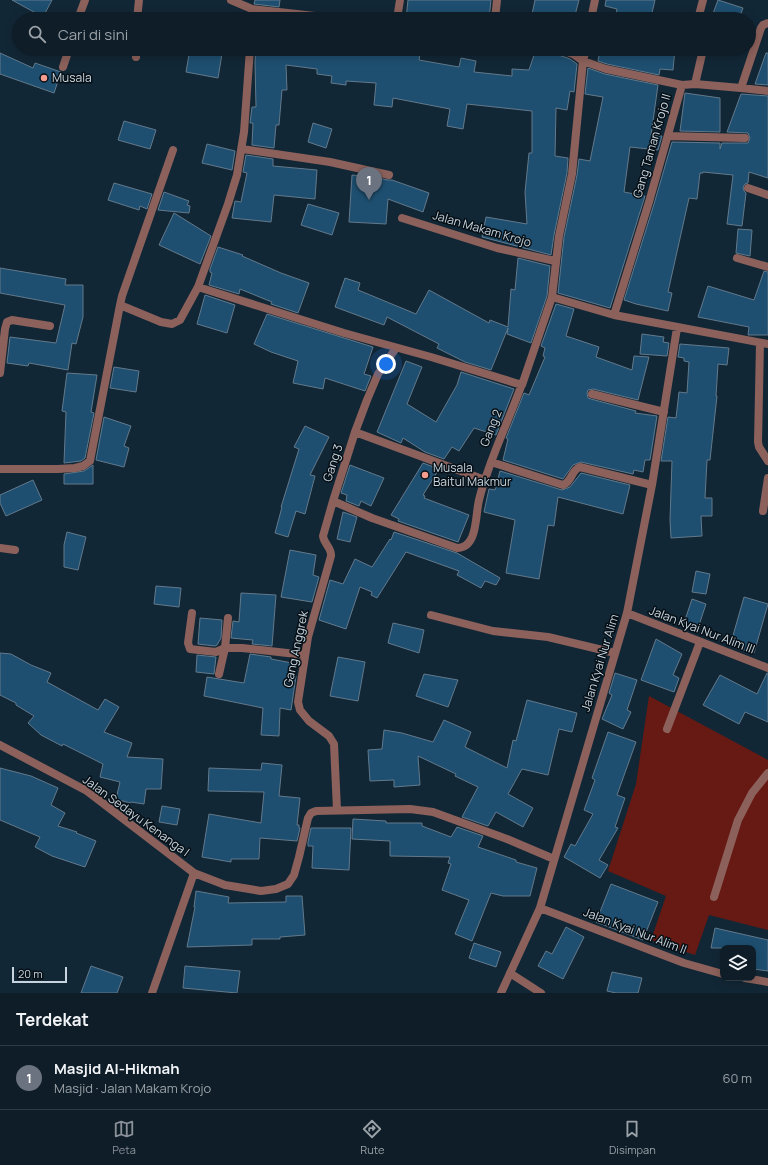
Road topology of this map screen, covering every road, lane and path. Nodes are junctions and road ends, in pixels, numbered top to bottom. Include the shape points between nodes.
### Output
1 (85, 0) edge
2 (139, 0) edge
3 (231, 0) edge
4 (400, 0) edge
5 (497, 0) edge
6 (595, 0) edge
7 (703, 0) edge
8 (252, 9) joint
9 (81, 12) edge
10 (138, 12) edge
11 (279, 12) edge
12 (398, 12) edge
13 (496, 12) edge
14 (593, 12) edge
15 (700, 12) edge
16 (768, 23) edge
17 (756, 45) edge
18 (67, 56) edge
19 (249, 56) edge
20 (576, 56) edge
21 (584, 56) edge
22 (702, 56) edge
23 (752, 56) edge
24 (583, 61) junction
25 (63, 67) dead end
26 (695, 84) junction
27 (682, 85) junction
28 (741, 88) junction
29 (768, 91) edge
30 (668, 136) junction
31 (745, 138) dead end
32 (242, 149) junction
33 (173, 150) dead end
34 (390, 175) dead end
35 (748, 188) dead end
36 (768, 194) edge
37 (402, 218) dead end
38 (737, 258) dead end
39 (556, 261) junction
40 (768, 267) edge
41 (198, 287) junction
42 (552, 298) junction
43 (120, 305) junction
44 (614, 315) junction
45 (50, 326) dead end
46 (677, 328) junction
47 (764, 344) edge
48 (396, 348) junction
49 (0, 372) edge
50 (522, 385) junction
51 (592, 394) dead end
52 (664, 412) junction
53 (355, 432) junction
54 (768, 461) edge
55 (491, 462) junction
56 (0, 469) edge
57 (768, 478) edge
58 (484, 480) junction
59 (652, 485) junction
60 (333, 501) junction
61 (763, 511) dead end
62 (0, 548) edge
63 (15, 550) dead end
64 (192, 613) dead end
65 (627, 614) junction
66 (431, 615) dead end
67 (228, 618) dead end
68 (700, 642) junction
69 (225, 648) junction
70 (615, 653) junction
71 (305, 655) junction
72 (768, 668) edge
73 (219, 674) dead end
74 (667, 729) dead end
75 (0, 745) edge
76 (768, 773) edge
77 (337, 810) junction
78 (554, 859) junction
79 (194, 873) junction
80 (714, 897) dead end
81 (540, 908) junction
82 (510, 973) junction
83 (720, 973) edge
84 (756, 980) edge
85 (768, 982) edge
86 (152, 993) edge
87 (501, 993) edge
88 (541, 993) edge

1 - 9 street
2 - 10 street
3 - 8 street
4 - 12 street
5 - 13 street
6 - 14 street
7 - 15 street
8 - 11 street
16 - 17 street via 763,25
18 - 25 street
19 - 32 street
20 - 24 street
21 - 24 street, Gang 2
22 - 26 street
23 - 28 street
24 - 27 street via 606,69
24 - 39 street, Gang 2 via 572,174
26 - 27 street, Gang Taman Krojo II
26 - 28 street, Gang Taman Krojo II
27 - 30 street, Gang Taman Krojo II
28 - 29 street, Gang Taman Krojo II
30 - 31 street
30 - 44 street, Gang Taman Krojo II
32 - 34 street via 330,162
32 - 41 street via 228,204
33 - 43 street
35 - 36 street
37 - 39 street, Jalan Makam Krojo via 497,248
38 - 40 street
39 - 42 street, Gang 2
41 - 43 street via 180,320 172,324
41 - 48 street
42 - 44 street
42 - 50 street, Gang 2
43 - 56 street via 90,461 83,466 69,468
44 - 46 street
45 - 49 street via 12,320 7,322
46 - 47 street
46 - 52 street, Jalan Kyai Nur Alim
47 - 54 street via 758,442
48 - 50 street
48 - 53 street, Gang 3 via 378,374
50 - 55 street, Gang 2
51 - 52 street
52 - 59 street, Jalan Kyai Nur Alim
53 - 58 street
53 - 60 street, Gang 3
55 - 58 street, Gang 2
55 - 59 street via 563,485 576,468 580,467
57 - 61 street
58 - 60 street, Gang 2 via 473,537 467,546 462,548 379,521
59 - 65 street, Jalan Kyai Nur Alim
60 - 71 street, Gang Anggrek via 324,536 331,556
62 - 63 street
64 - 69 street via 188,643 190,649 216,652
65 - 68 street, Jalan Kyai Nur Alim III
65 - 70 street, Jalan Kyai Nur Alim
66 - 70 street via 493,631 548,637
67 - 69 street
68 - 72 street, Jalan Kyai Nur Alim III
68 - 74 street
69 - 71 street
69 - 73 street
70 - 78 street, Jalan Kyai Nur Alim
71 - 77 street, Gang Anggrek via 298,694 300,710 309,721 329,736 334,744
75 - 79 street, Jalan Sedayu Kenanga I via 87,791
76 - 80 street via 752,793 738,820
77 - 78 street via 410,809 433,812
77 - 79 street via 311,813 294,875 288,884 261,891 225,885
78 - 81 street, Jalan Kyai Nur Alim
79 - 86 street
81 - 82 street, Jalan Kyai Nur Alim
81 - 83 street, Jalan Kyai Nur Alim II via 684,963
82 - 87 street, Jalan Kyai Nur Alim
82 - 88 street
84 - 85 street

